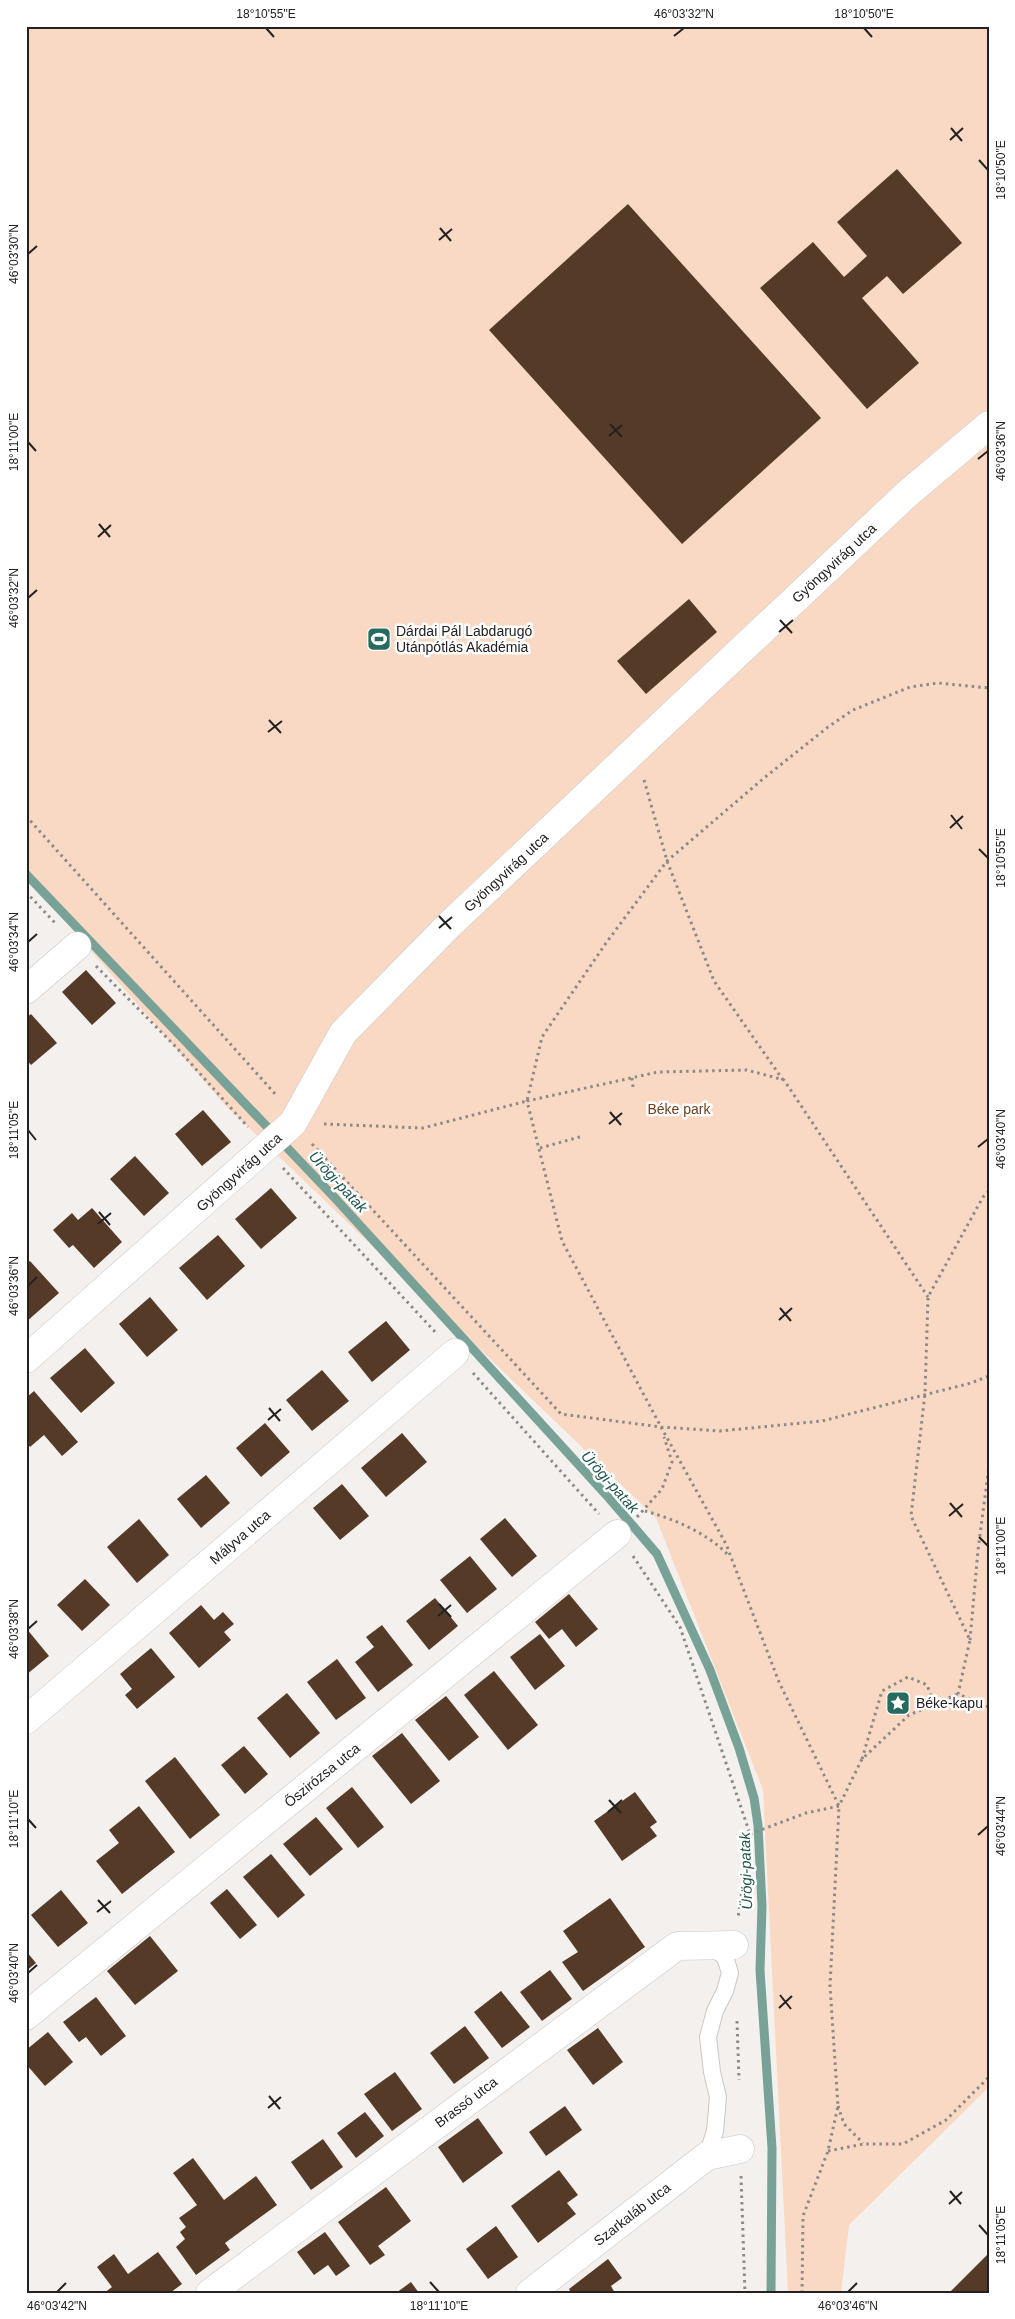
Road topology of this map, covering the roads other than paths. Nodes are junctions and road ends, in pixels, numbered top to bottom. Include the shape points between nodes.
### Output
1 (989, 424) edge
2 (77, 946) road end
3 (26, 990) edge
4 (455, 1353) dead end
5 (26, 1359) edge
6 (617, 1534) road end
7 (26, 1720) edge
8 (722, 1945) joint
9 (26, 2016) edge
10 (740, 2149) road end
11 (707, 2156) junction
12 (210, 2293) edge
13 (530, 2293) edge

1 - 5 street, Gyöngyvirág utca via 907,494 449,924 343,1032 299,1112 258,1139
2 - 3 street
4 - 7 street, Mályva utca
6 - 9 street, Őszirózsa utca
8 - 11 lane via 730,1973 708,2037 718,2097 715,2132
8 - 12 street, Brassó utca via 677,1946
10 - 11 street, Szarkaláb utca
11 - 13 street, Szarkaláb utca

